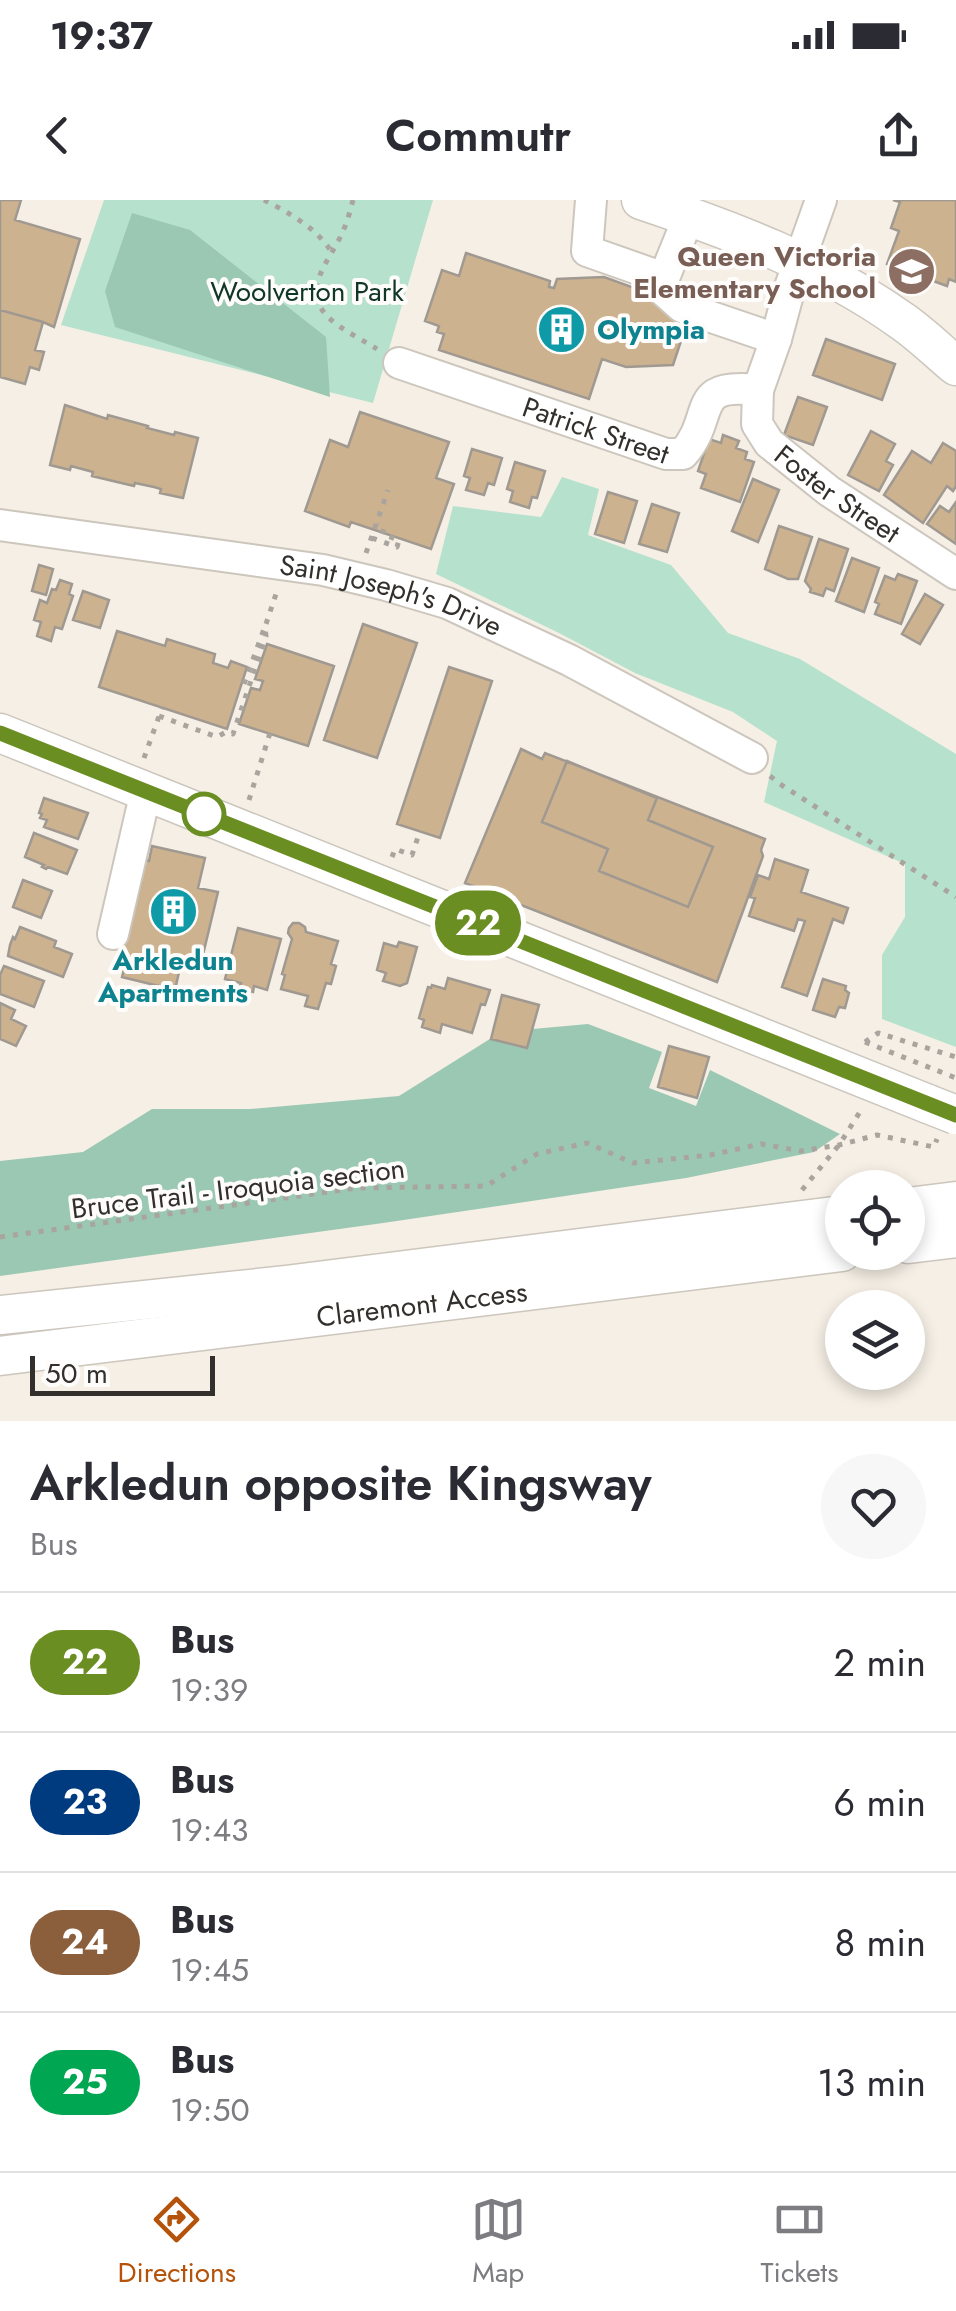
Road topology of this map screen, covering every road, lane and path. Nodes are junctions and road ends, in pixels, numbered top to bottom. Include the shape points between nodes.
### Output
1 (264, 200) edge
2 (353, 200) edge
3 (592, 200) edge
4 (641, 200) edge
5 (821, 200) edge
6 (688, 216) junction
7 (332, 252) junction
8 (799, 262) junction
9 (664, 278) junction
10 (776, 339) junction
11 (399, 364) joint
12 (956, 366) edge
13 (758, 390) junction
14 (388, 490) dead end
15 (376, 524) junction
16 (0, 525) edge
17 (956, 574) edge
18 (277, 590) dead end
19 (265, 627) junction
20 (244, 684) dead end
21 (162, 708) dead end
22 (159, 716) junction
23 (270, 733) dead end
24 (1, 738) edge
25 (752, 758) joint
26 (145, 774) junction
27 (249, 800) dead end
28 (420, 832) dead end
29 (392, 857) dead end
30 (956, 897) edge
31 (113, 934) dead end
32 (956, 1057) edge
33 (956, 1078) edge
34 (879, 1084) junction
35 (941, 1117) edge
36 (839, 1145) junction
37 (796, 1197) dead end
38 (956, 1202) edge
39 (925, 1206) edge
40 (825, 1217) edge
41 (0, 1238) edge
42 (956, 1238) edge
43 (925, 1242) edge
44 (825, 1254) edge
45 (0, 1315) edge
46 (0, 1356) edge

1 - 7 path
2 - 7 path
3 - 9 street via 587,250
4 - 6 main road
5 - 8 street
6 - 8 main road
6 - 9 street
7 - 11 path via 316,281 321,308
8 - 10 street
8 - 12 main road via 904,322
9 - 10 street via 664,292 682,308
10 - 13 street
11 - 13 street, Patrick Street via 666,454 683,454 692,444 720,389
13 - 17 street, Foster Street via 757,424 769,443
14 - 15 path
15 - 15 path via 399,540 397,547 372,536
16 - 25 street, Saint Joseph's Drive via 323,570 432,598 526,638
18 - 19 path
19 - 20 path
19 - 22 path via 233,734 217,736
21 - 22 path
22 - 26 path
23 - 27 path
24 - 26 main road
25 - 30 path via 780,784
26 - 31 street
26 - 34 main road
28 - 29 path via 412,855 395,849
32 - 33 path via 878,1032 865,1042
34 - 35 main road
34 - 36 path
35 - 36 path, Bruce Trail - Iroquoia section via 934,1148 877,1135
36 - 37 path
36 - 41 path, Bruce Trail - Iroquoia section via 802,1151 762,1144 633,1163 587,1143 537,1154 486,1186 357,1188
38 - 39 main road
40 - 45 main road, Claremont Access
42 - 43 main road
44 - 46 main road, Claremont Access

